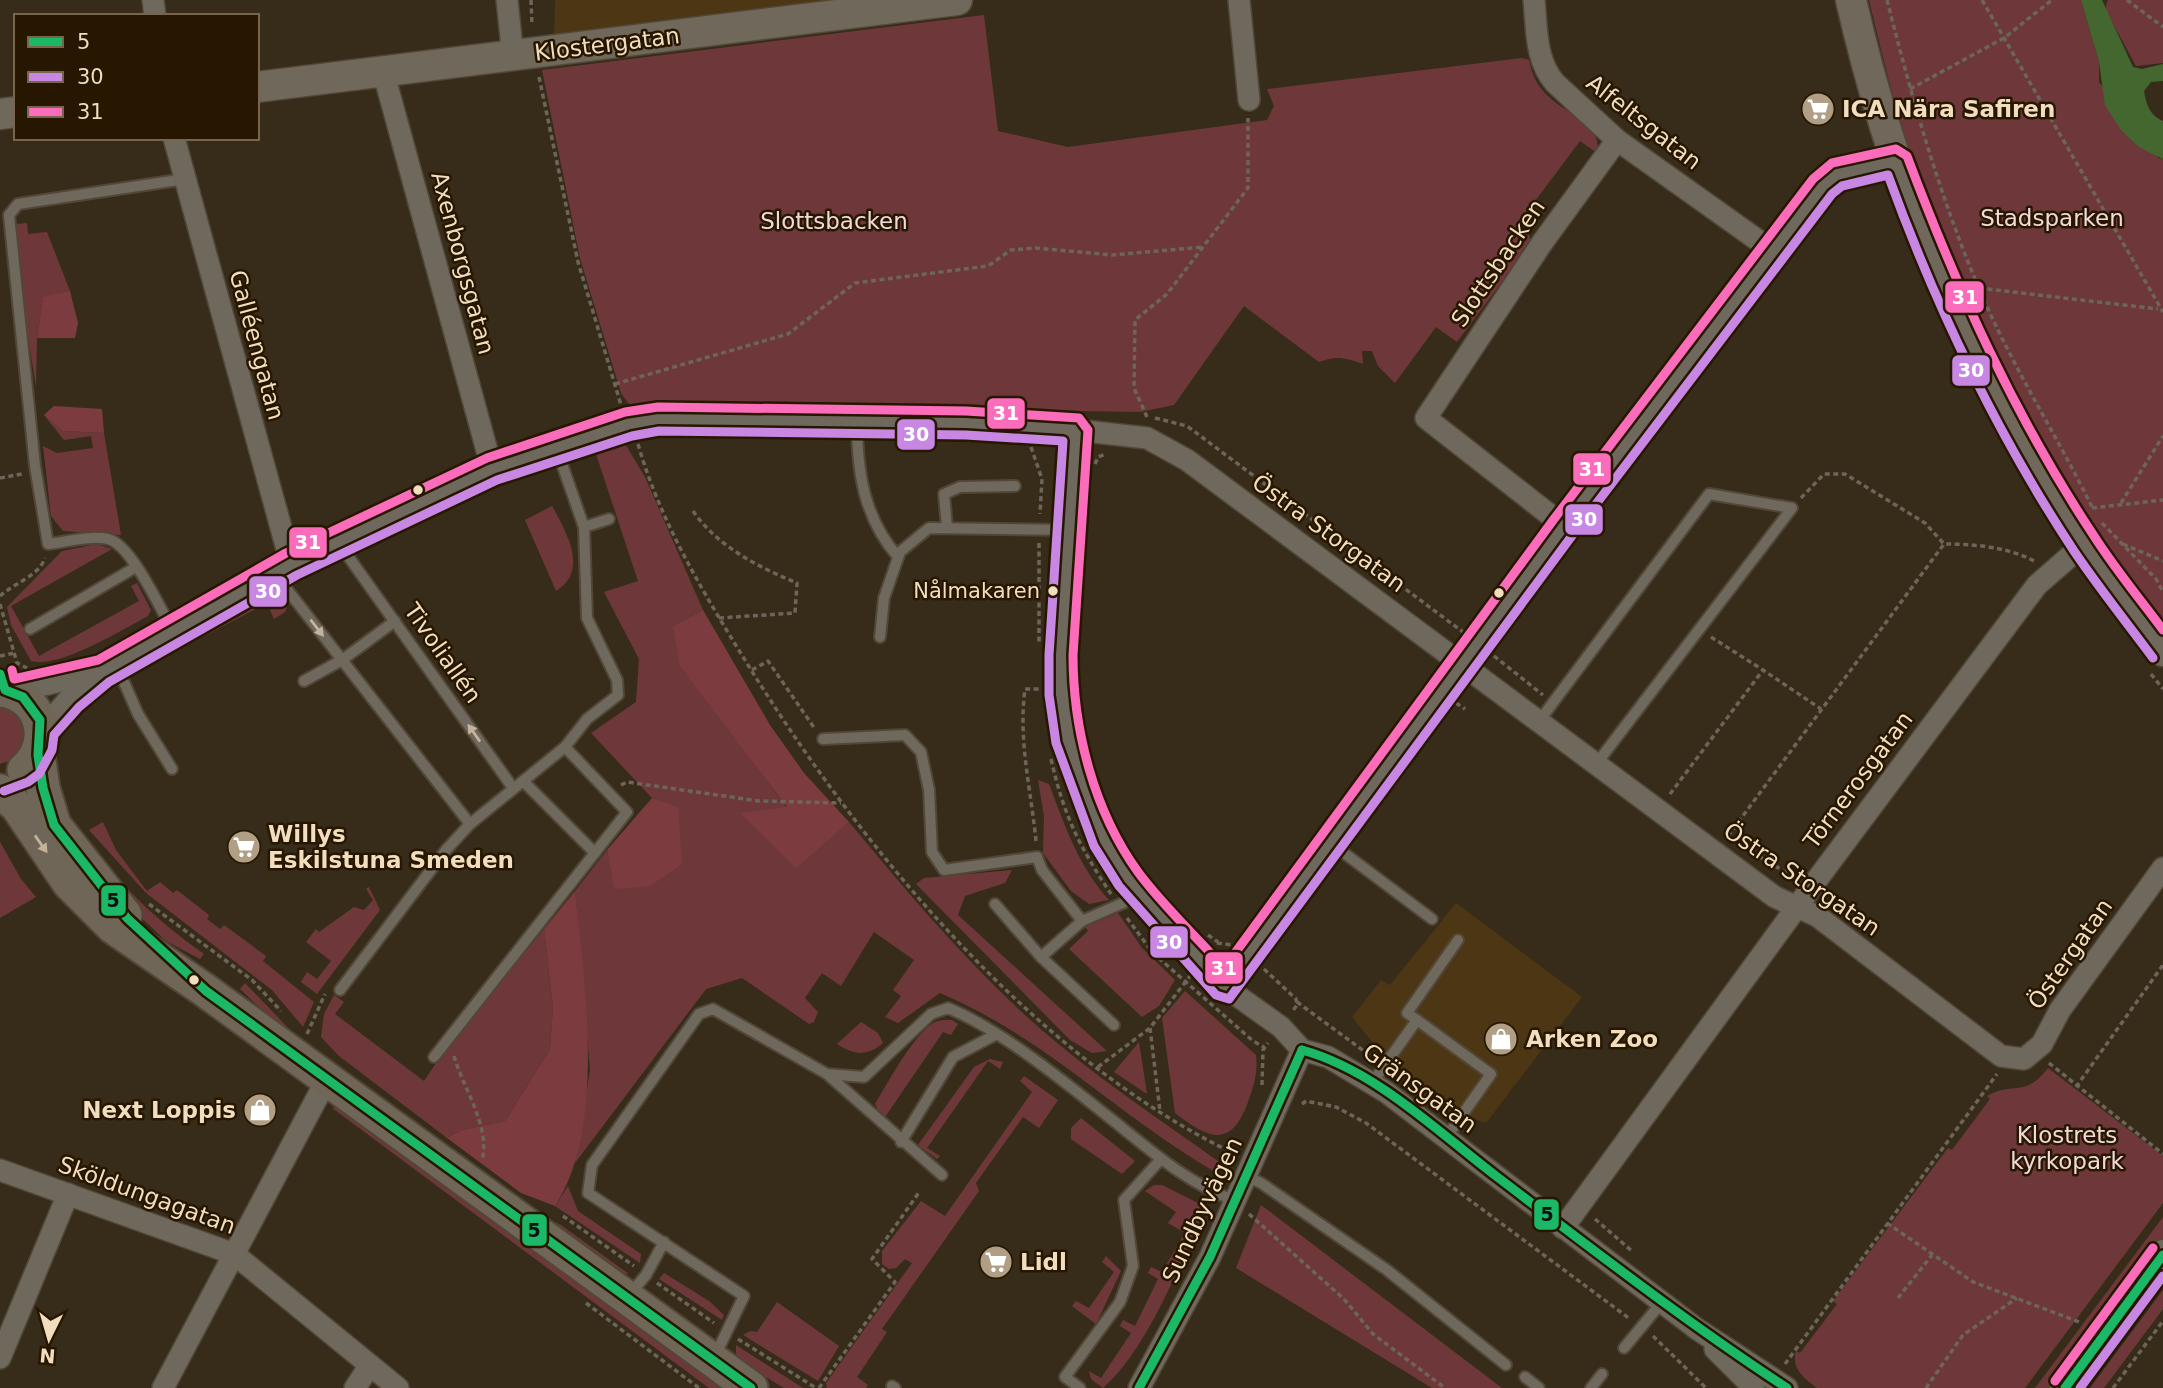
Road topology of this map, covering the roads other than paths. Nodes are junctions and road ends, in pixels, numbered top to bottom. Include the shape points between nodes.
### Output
1 (507, 0) edge
2 (957, 0) edge
3 (1239, 0) edge
4 (1534, 0) edge
5 (1851, 0) edge
6 (523, 55) junction
7 (383, 71) junction
8 (259, 87) edge
9 (1248, 108) road end
10 (175, 140) edge
11 (1617, 140) junction
12 (1896, 161) junction
13 (185, 178) junction
14 (1773, 251) junction
15 (857, 422) junction
16 (1076, 430) junction
17 (556, 447) junction
18 (492, 469) junction
19 (1015, 486) dead end
20 (609, 519) dead end
21 (1564, 526) junction
22 (584, 527) junction
23 (947, 528) junction
24 (1069, 530) junction
25 (338, 542) junction
26 (2084, 544) junction
27 (898, 557) junction
28 (136, 567) junction
29 (283, 569) junction
30 (395, 621) junction
31 (30, 629) dead end
32 (173, 631) junction
33 (880, 637) dead end
34 (2163, 651) edge
35 (342, 660) junction
36 (1465, 664) junction
37 (109, 668) junction
38 (303, 681) dead end
39 (5, 686) edge
40 (1540, 720) junction
41 (823, 739) road end
42 (40, 742) junction
43 (565, 747) junction
44 (1597, 763) junction
45 (172, 769) dead end
46 (0, 779) edge
47 (523, 780) junction
48 (513, 789) junction
49 (0, 790) edge
50 (470, 824) junction
51 (1332, 844) junction
52 (595, 853) junction
53 (2163, 868) edge
54 (1141, 895) junction
55 (995, 904) dead end
56 (1796, 908) junction
57 (1432, 919) dead end
58 (1082, 921) junction
59 (1458, 940) dead end
60 (1041, 957) junction
61 (1225, 987) junction
62 (340, 990) road end
63 (206, 991) junction
64 (1417, 1020) junction
65 (1114, 1025) dead end
66 (995, 1035) junction
67 (1302, 1050) junction
68 (434, 1057) dead end
69 (2012, 1060) joint
70 (827, 1074) junction
71 (327, 1079) junction
72 (1372, 1083) junction
73 (1446, 1139) junction
74 (901, 1142) junction
75 (1161, 1159) junction
76 (0, 1170) edge
77 (942, 1175) dead end
78 (1248, 1177) junction
79 (68, 1194) junction
80 (1242, 1207) junction
81 (1563, 1228) junction
82 (664, 1242) junction
83 (234, 1254) junction
84 (2163, 1255) edge
85 (2163, 1285) edge
86 (636, 1287) junction
87 (1661, 1302) junction
88 (1697, 1329) junction
89 (720, 1347) junction
90 (1624, 1348) dead end
91 (0, 1358) edge
92 (1506, 1364) dead end
93 (370, 1365) junction
94 (1602, 1374) dead end
95 (1065, 1377) junction
96 (1525, 1377) dead end
97 (1784, 1378) edge
98 (163, 1388) edge
99 (355, 1388) edge
100 (398, 1388) edge
101 (751, 1388) edge
102 (1058, 1388) edge
103 (1080, 1388) edge
104 (1139, 1388) edge
105 (1539, 1388) edge
106 (1591, 1388) edge
107 (1754, 1388) edge
108 (2065, 1388) edge
109 (2086, 1388) edge

1 - 6 street
2 - 6 street, Klostergatan
3 - 9 street
4 - 11 street, Alfeltsgatan via 1539,53 1546,73
5 - 12 street
6 - 7 street, Klostergatan
7 - 8 street, Klostergatan
7 - 18 street, Axenborgsgatan
10 - 13 street, Galléengatan
11 - 14 street, Alfeltsgatan
11 - 21 street, Slottsbacken via 1426,418
12 - 14 street via 1836,175
12 - 26 street via 1968,340 2018,436
13 - 28 lane via 18,204 9,215 48,544 107,538 119,544
13 - 29 street, Galléengatan
14 - 21 street
15 - 16 street, Östra Storgatan
15 - 17 street, Östra Storgatan via 659,419
15 - 27 lane via 857,467 869,508 884,541
16 - 24 street, Gränsgatan
16 - 36 street, Östra Storgatan via 1143,427
17 - 18 street, Östra Storgatan
17 - 22 lane
18 - 25 street, Östra Storgatan
19 - 23 lane via 960,487 944,494
20 - 22 lane
21 - 36 street
22 - 43 lane via 587,618 617,680 618,695 587,719
23 - 24 lane
23 - 27 lane via 929,528
24 - 54 street, Gränsgatan via 1061,654 1068,739 1105,841
25 - 29 street, Östra Storgatan
25 - 30 lane, Tivoliallén
26 - 34 street
26 - 56 street, Törnerosgatan via 2037,584
27 - 33 lane via 884,598
28 - 31 lane
28 - 32 lane
29 - 32 street, Östra Storgatan
29 -> 35 lane
30 - 35 lane
48 -> 30 lane, Tivoliallén
32 - 37 street, Östra Storgatan
35 - 38 lane
35 - 50 lane
36 - 40 street, Östra Storgatan
36 - 51 street
37 - 39 street
37 - 42 street via 70,698
37 - 45 lane
39 - 42 main road via 35,709
40 - 44 street, Östra Storgatan
40 - 44 lane via 1709,494 1792,508
41 - 58 lane via 905,734 921,752 929,790 932,852 944,870 1037,857
42 - 46 main road via 23,771
42 - 63 main road via 43,788 54,825 127,918
43 - 47 lane
43 - 52 lane via 627,812
44 - 56 street, Östra Storgatan via 1775,898
47 - 48 lane
47 - 52 lane
48 - 50 lane
49 -> 63 main road via 17,806 69,883 113,927
50 - 62 lane
51 - 57 lane
51 - 61 street
52 - 68 lane
53 - 69 street, Östergatan via 2035,1052
54 - 58 lane
54 - 61 street, Gränsgatan
55 - 60 lane
56 - 69 street, Östra Storgatan via 1817,916
56 - 81 street, Törnerosgatan
58 - 60 lane
59 - 64 lane via 1407,1013
60 - 65 lane
61 - 67 street, Gränsgatan via 1281,1027
63 - 71 main road
64 - 72 lane
64 - 73 lane via 1491,1073
66 - 70 lane via 948,1008 931,1014 864,1077
66 - 74 lane via 953,1057
66 - 75 lane
67 - 72 street, Gränsgatan via 1328,1057
67 - 78 street, Sundbyvägen
70 - 74 lane
70 - 82 lane via 713,1009 699,1014 592,1164 588,1193
71 - 83 street
71 - 86 main road
72 - 73 street, Gränsgatan
73 - 81 street, Gränsgatan
74 - 77 lane
75 - 80 lane via 1180,1175
75 - 95 lane via 1124,1200 1133,1266 1120,1302
76 - 79 street, Sköldungagatan
78 - 80 street, Sundbyvägen
78 - 92 lane via 1387,1270
79 - 83 street, Sköldungagatan
79 - 91 street
80 - 104 street, Sundbyvägen
81 - 87 street, Gränsgatan
82 - 86 lane
82 - 89 lane via 744,1296
83 - 93 street, Sköldungagatan
83 - 98 street
84 - 108 street
85 - 109 street
86 - 89 main road
87 - 88 street, Gränsgatan
87 - 90 lane
88 - 97 street, Gränsgatan
88 - 107 street, Gränsgatan
89 - 101 main road
93 - 99 street
93 - 100 street, Sköldungagatan
94 - 106 lane
95 - 102 lane
95 - 103 lane
96 - 105 lane

